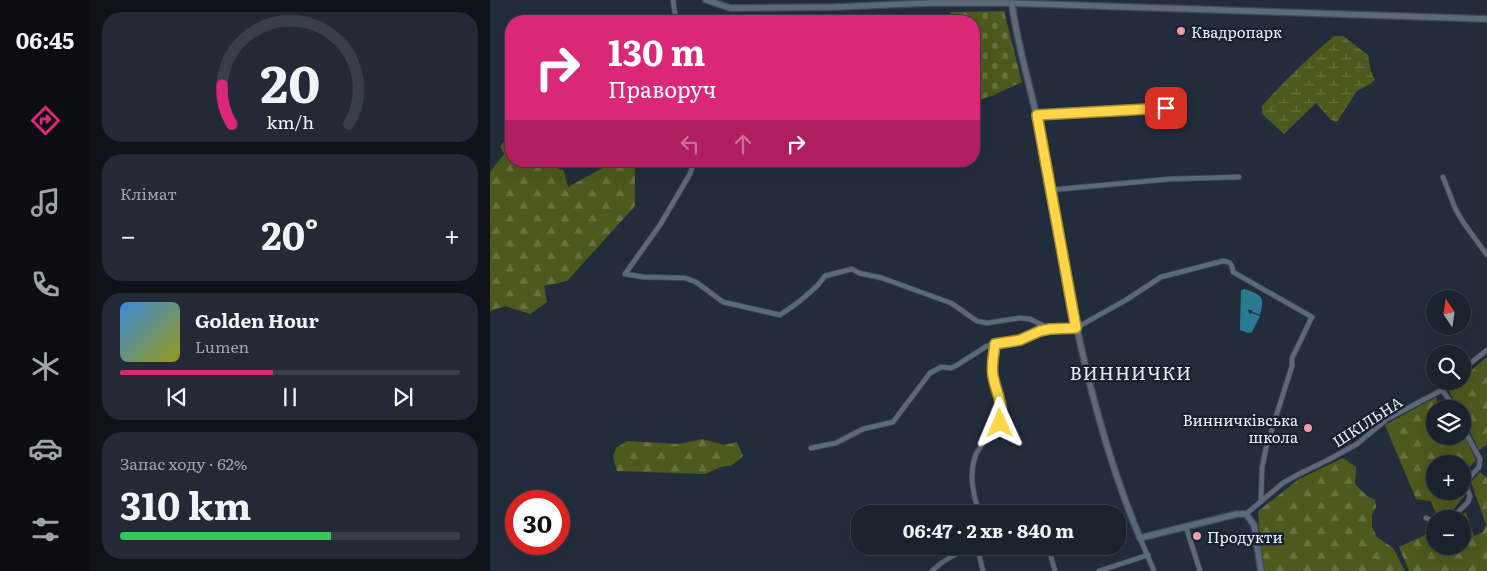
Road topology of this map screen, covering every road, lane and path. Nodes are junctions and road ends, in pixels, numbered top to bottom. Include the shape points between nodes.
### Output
1 (673, 0) edge
2 (706, 0) edge
3 (1012, 3) junction
4 (675, 15) edge
5 (1487, 20) edge
6 (1182, 107) dead end
7 (1037, 115) junction
8 (692, 167) edge
9 (1240, 177) dead end
10 (1443, 177) dead end
11 (1050, 190) junction
12 (1487, 255) edge
13 (1076, 328) junction
14 (1050, 329) junction
15 (995, 344) junction
16 (1487, 350) edge
17 (1471, 363) edge
18 (1442, 390) joint
19 (1449, 400) edge
20 (1471, 442) edge
21 (811, 448) dead end
22 (1260, 502) junction
23 (977, 505) edge
24 (1460, 510) edge
25 (1246, 514) junction
26 (1186, 527) junction
27 (1140, 538) junction
28 (955, 555) edge
29 (979, 555) edge
30 (1051, 555) edge
31 (1148, 555) junction
32 (932, 571) edge
33 (983, 571) edge
34 (1055, 571) edge
35 (1099, 571) edge
36 (1154, 571) edge
37 (1200, 571) edge
38 (1261, 571) edge

1 - 4 street
2 - 3 street via 730,8
3 - 5 street
3 - 7 street
6 - 7 street
7 - 11 street
8 - 14 street via 660,225 625,274 685,278 723,302 780,315 800,301 825,276 852,270 951,303 977,321 1030,319
9 - 11 street via 1170,179
10 - 12 street via 1455,208
11 - 13 street
13 - 14 street
13 - 22 street via 1161,277 1223,260 1232,265 1233,272 1312,317 1292,358 1266,448
13 - 27 street via 1114,468
14 - 15 street via 1020,340
15 - 21 street via 958,365 941,367 930,374 893,422 863,429 836,444
15 - 23 street via 992,373 1002,404 1002,416 975,456 973,487
16 - 17 street
18 - 19 street
18 - 22 street, ШКІЛЬНА via 1387,419 1357,444 1283,483
20 - 24 street via 1480,459 1479,467 1468,479 1466,486 1470,496
22 - 25 street, ШКІЛЬНА
25 - 26 street
25 - 38 street via 1254,525
26 - 27 street
26 - 37 street
27 - 31 street
28 - 32 street
29 - 33 street
30 - 34 street
31 - 35 street
31 - 36 street

